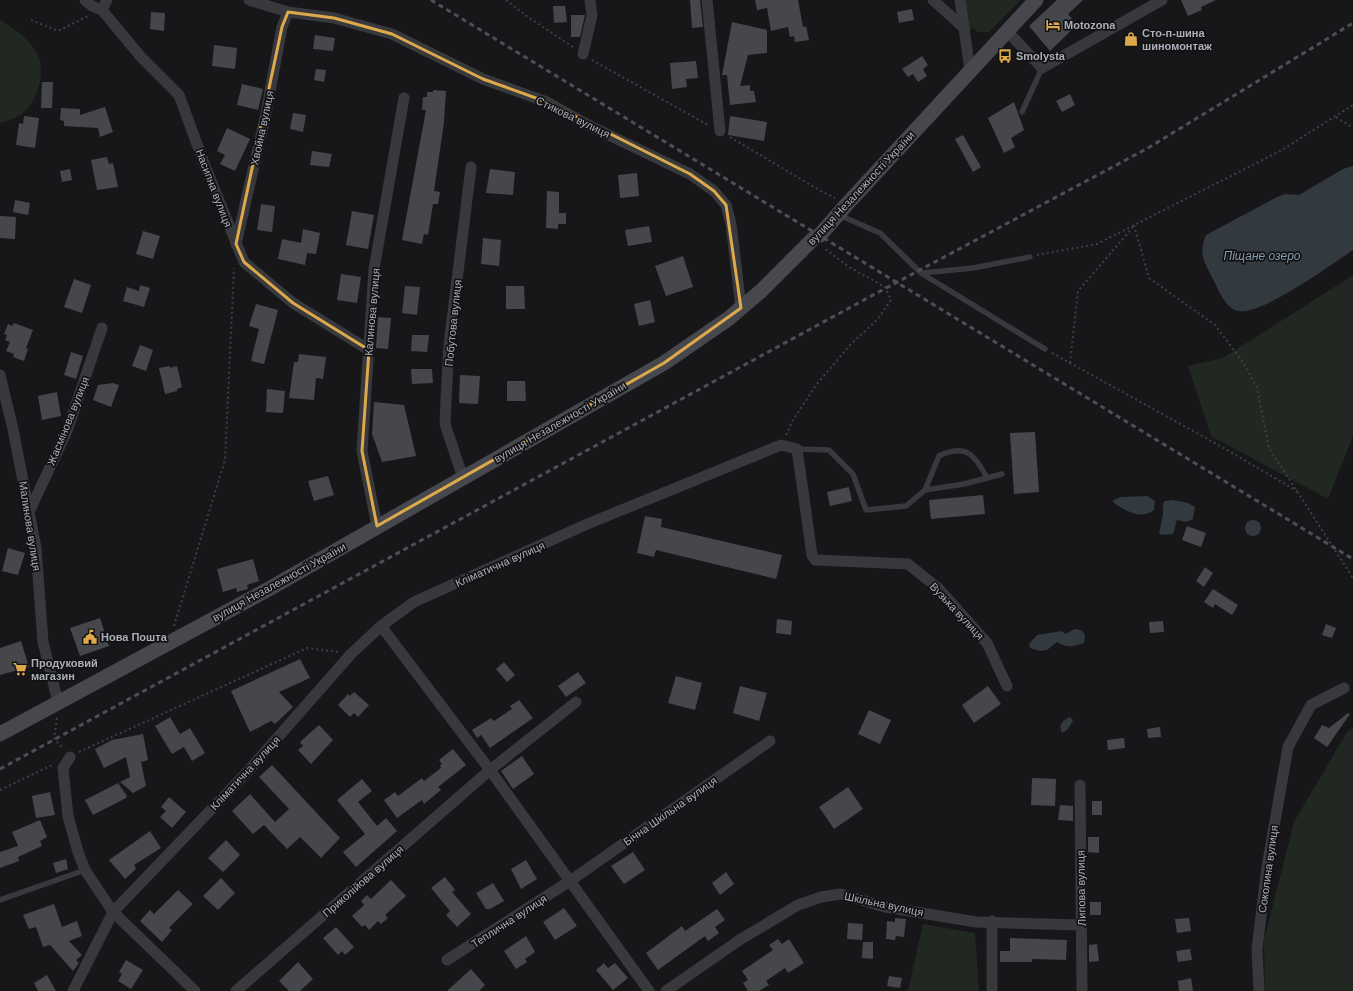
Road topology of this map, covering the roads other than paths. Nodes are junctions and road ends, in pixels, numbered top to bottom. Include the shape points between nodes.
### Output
1 (85, 0) edge
2 (107, 0) edge
3 (249, 0) edge
4 (590, 0) edge
5 (707, 0) edge
6 (933, 0) edge
7 (960, 0) edge
8 (1036, 0) edge
9 (1162, 0) edge
10 (102, 10) junction
11 (288, 12) junction
12 (964, 28) junction
13 (1007, 31) junction
14 (583, 54) road end
15 (1042, 68) junction
16 (970, 70) junction
17 (404, 98) dead end
18 (1022, 112) dead end
19 (720, 131) road end
20 (471, 167) dead end
21 (842, 209) junction
22 (236, 244) junction
23 (1030, 257) road end
24 (921, 273) junction
25 (741, 308) junction
26 (102, 328) dead end
27 (1045, 349) road end
28 (369, 350) junction
29 (0, 375) edge
30 (797, 449) junction
31 (1002, 474) dead end
32 (463, 478) junction
33 (988, 478) junction
34 (925, 490) junction
35 (29, 512) junction
36 (378, 526) junction
37 (381, 626) junction
38 (1007, 686) dead end
39 (1344, 688) dead end
40 (58, 702) junction
41 (576, 702) dead end
42 (0, 734) edge
43 (770, 741) dead end
44 (70, 757) road end
45 (490, 770) junction
46 (1080, 785) dead end
47 (85, 870) junction
48 (570, 881) junction
49 (0, 900) edge
50 (113, 912) junction
51 (992, 921) junction
52 (1081, 925) junction
53 (447, 960) dead end
54 (73, 991) edge
55 (195, 991) edge
56 (236, 991) edge
57 (649, 991) edge
58 (666, 991) edge
59 (992, 991) edge
60 (1082, 991) edge
61 (1259, 991) edge

1 - 10 street, Насипна вулиця
2 - 10 street
3 - 11 street, Стикова вулиця
4 - 14 street via 592,15
5 - 19 street
6 - 12 street
7 - 12 street
8 - 13 main road, вулиця Незалежності України
9 - 15 street
10 - 22 street, Насипна вулиця via 141,57 179,95
11 - 22 street, Хвойна вулиця via 282,26 265,118
11 - 25 street, Стикова вулиця via 334,18 392,34 483,79 547,102 590,126 690,174 714,191 726,205 731,224
12 - 16 street
13 - 15 street
13 - 16 main road, вулиця Незалежності України
15 - 18 lane
16 - 21 main road, вулиця Незалежності України
17 - 28 street, Калинова вулиця via 374,269
20 - 32 street, Побутова вулиця via 449,345 445,424
21 - 24 lane via 880,233
21 - 25 main road, вулиця Незалежності України via 820,235
22 - 28 street, Насипна вулиця via 244,262 294,303
23 - 24 lane via 973,268
24 - 27 lane
25 - 32 main road, вулиця Незалежності України via 664,363
26 - 35 street, Жасмінова вулиця via 67,431
28 - 36 street, Калинова вулиця via 362,451
29 - 35 street, Малинова вулиця
30 - 34 lane via 829,450 853,474 866,510 906,506
30 - 37 street, Кліматична вулиця via 781,445 585,525 414,602
30 - 38 street, Вузька вулиця via 812,555 815,560 908,564 938,588 987,643
31 - 33 lane
32 - 36 main road, вулиця Незалежності України
33 - 34 lane
33 - 34 lane via 977,459 966,452 952,450 939,456
35 - 40 street, Малинова вулиця via 36,548 43,642
36 - 40 main road, вулиця Незалежності України via 267,590
37 - 45 street
37 - 50 street, Кліматична вулиця via 351,654 250,769
39 - 61 street, Соколина вулиця via 1311,705 1288,747 1267,868 1259,934
40 - 42 main road, вулиця Незалежності України
41 - 45 street, Приколійова вулиця
43 - 48 street, Бічна Шкільна вулиця
44 - 47 street via 63,768 68,816
45 - 48 street
45 - 56 street, Приколійова вулиця
46 - 52 street, Липова вулиця
47 - 49 lane
47 - 50 street
48 - 53 street, Теплична вулиця
48 - 57 street
50 - 54 street, Кліматична вулиця
50 - 55 street
51 - 52 street, Шкільна вулиця
51 - 58 street, Шкільна вулиця via 976,922 885,907 841,894 822,897 798,905 741,939
51 - 59 street
52 - 60 street, Липова вулиця

